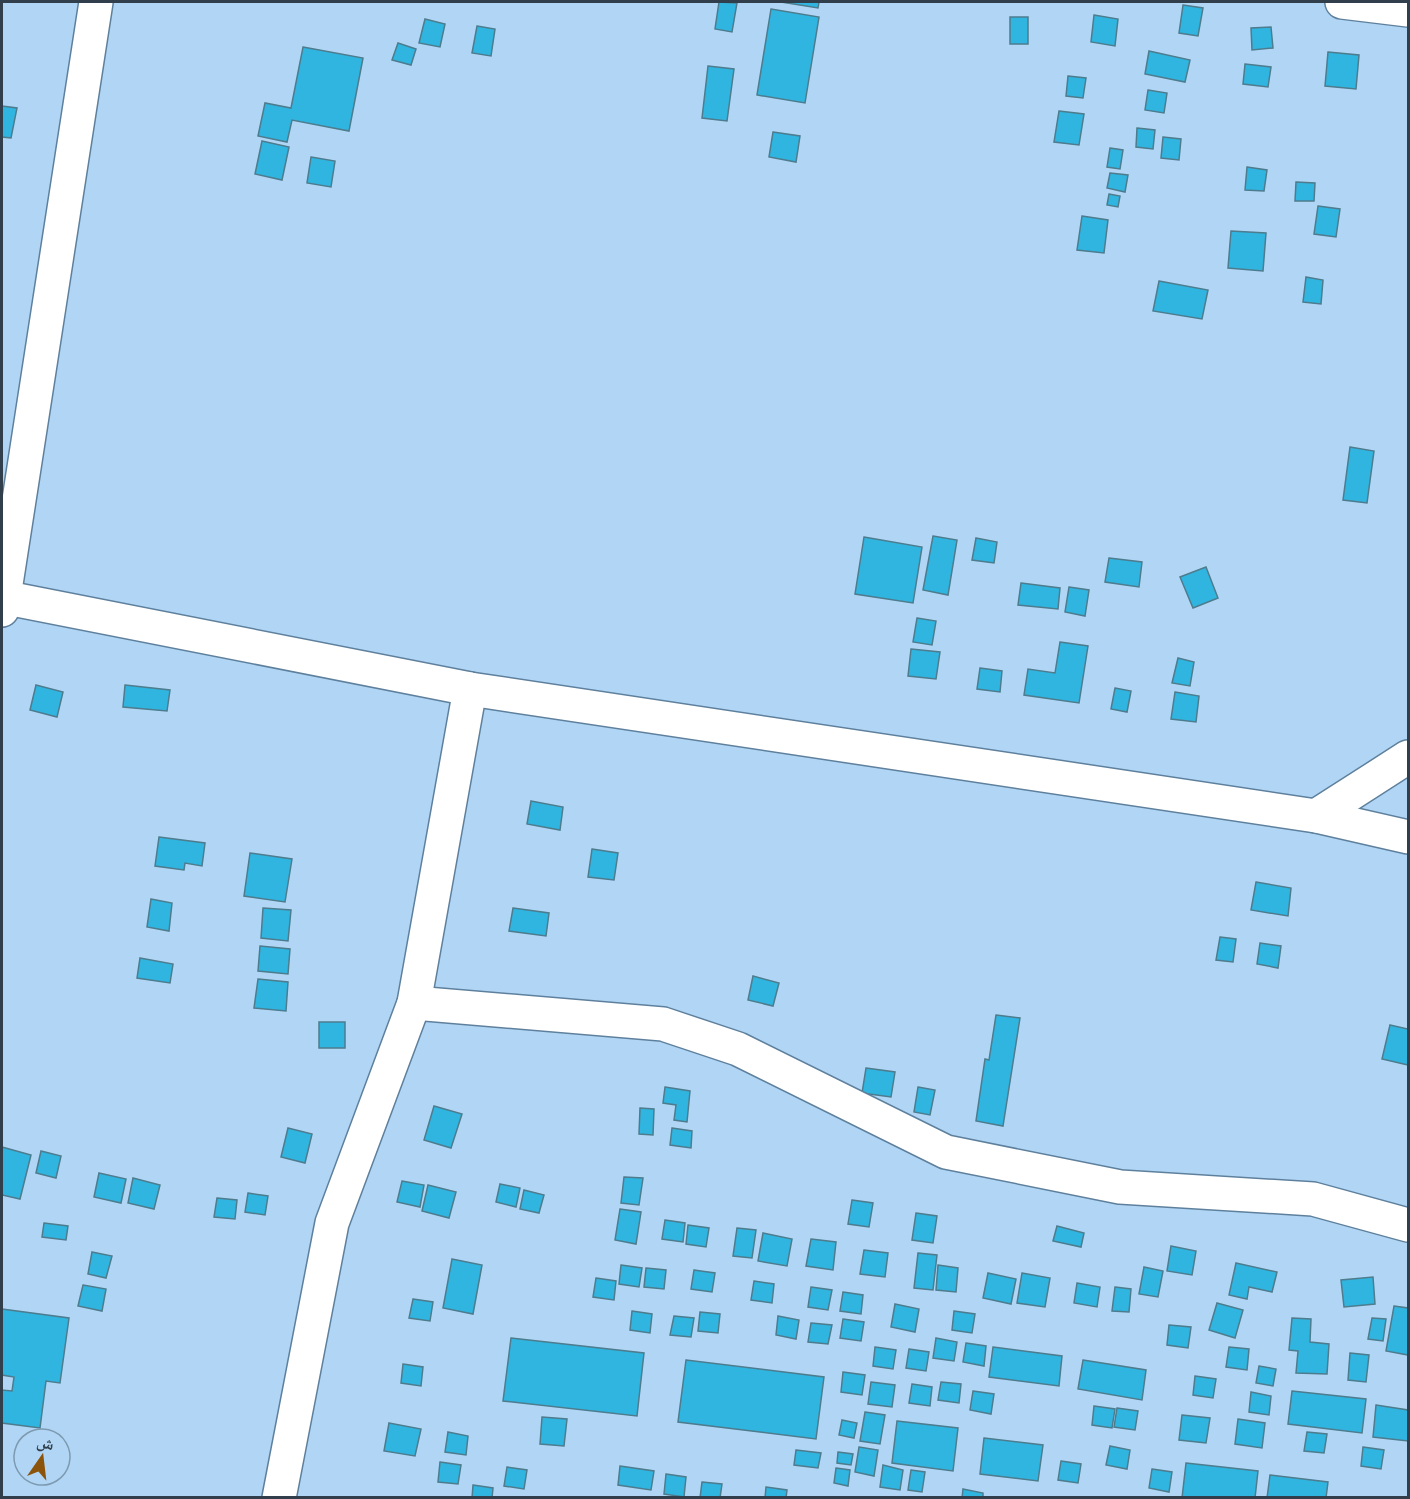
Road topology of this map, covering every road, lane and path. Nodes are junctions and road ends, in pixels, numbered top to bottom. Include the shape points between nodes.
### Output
1 (96, 2) edge
2 (1342, 2) edge
3 (1408, 10) edge
4 (2, 601) edge
5 (470, 689) junction
6 (1408, 757) edge
7 (1316, 816) junction
8 (1408, 837) edge
9 (414, 1003) junction
10 (1408, 1225) edge
11 (279, 1497) edge

1 - 4 street
2 - 3 street
4 - 5 street
5 - 7 street
5 - 9 street
6 - 7 street
7 - 8 street
9 - 10 street via 663,1024 738,1049 946,1152 1120,1187 1312,1199
9 - 11 street via 332,1223

